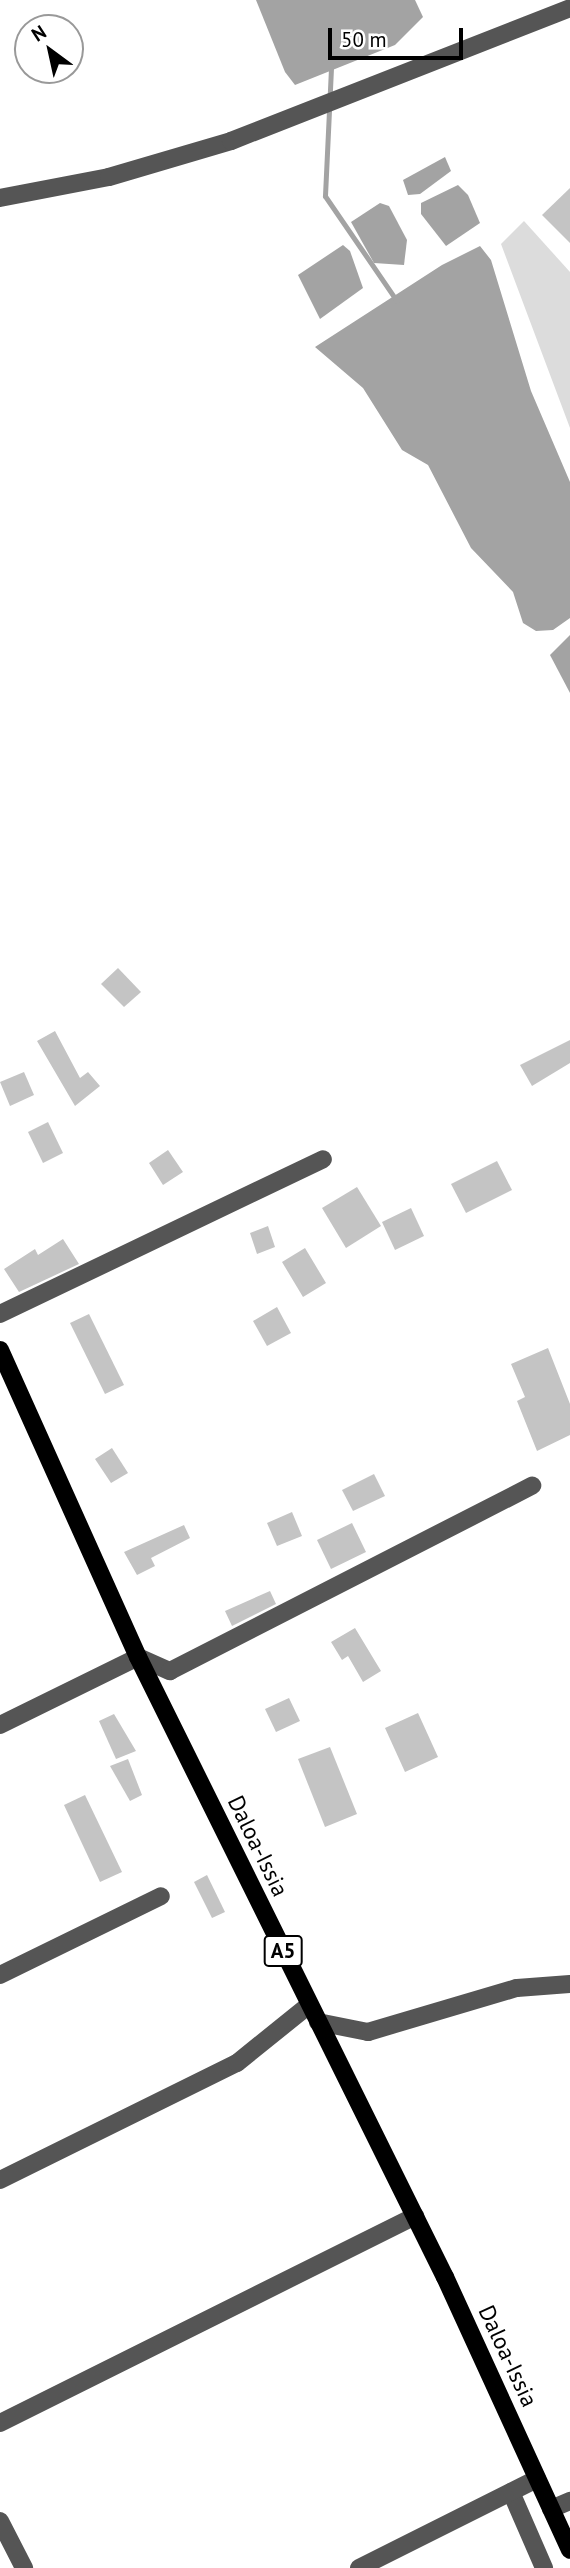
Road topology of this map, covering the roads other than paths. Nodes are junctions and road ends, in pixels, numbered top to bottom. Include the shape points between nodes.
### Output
1 (570, 8) edge
2 (0, 198) edge
3 (323, 1159) dead end
4 (0, 1314) edge
5 (0, 1350) edge
6 (532, 1486) dead end
7 (138, 1657) junction
8 (0, 1725) edge
9 (162, 1896) dead end
10 (0, 1975) edge
11 (570, 1984) edge
12 (309, 2005) junction
13 (318, 2022) junction
14 (0, 2180) edge
15 (415, 2216) junction
16 (0, 2423) edge
17 (537, 2479) junction
18 (512, 2492) junction
19 (570, 2501) edge
20 (551, 2509) junction
21 (0, 2521) edge
22 (570, 2550) edge
23 (23, 2568) edge
24 (359, 2568) edge
25 (544, 2568) edge

1 - 2 street via 231,141 109,177
3 - 4 street
5 - 7 main road, Daloa-Issia / A5
6 - 7 street via 170,1671
7 - 8 street
7 - 12 main road, Daloa-Issia / A5
9 - 10 street
11 - 13 street via 504,1991 368,2032
12 - 13 main road, Daloa-Issia / A5
12 - 14 street via 237,2063
13 - 15 main road, Daloa-Issia / A5
15 - 16 street
15 - 17 main road, Daloa-Issia / A5
17 - 18 street
17 - 20 main road, Daloa-Issia / A5
18 - 24 street
18 - 25 street
19 - 20 street
20 - 22 main road, Daloa-Issia / A5
21 - 23 street

